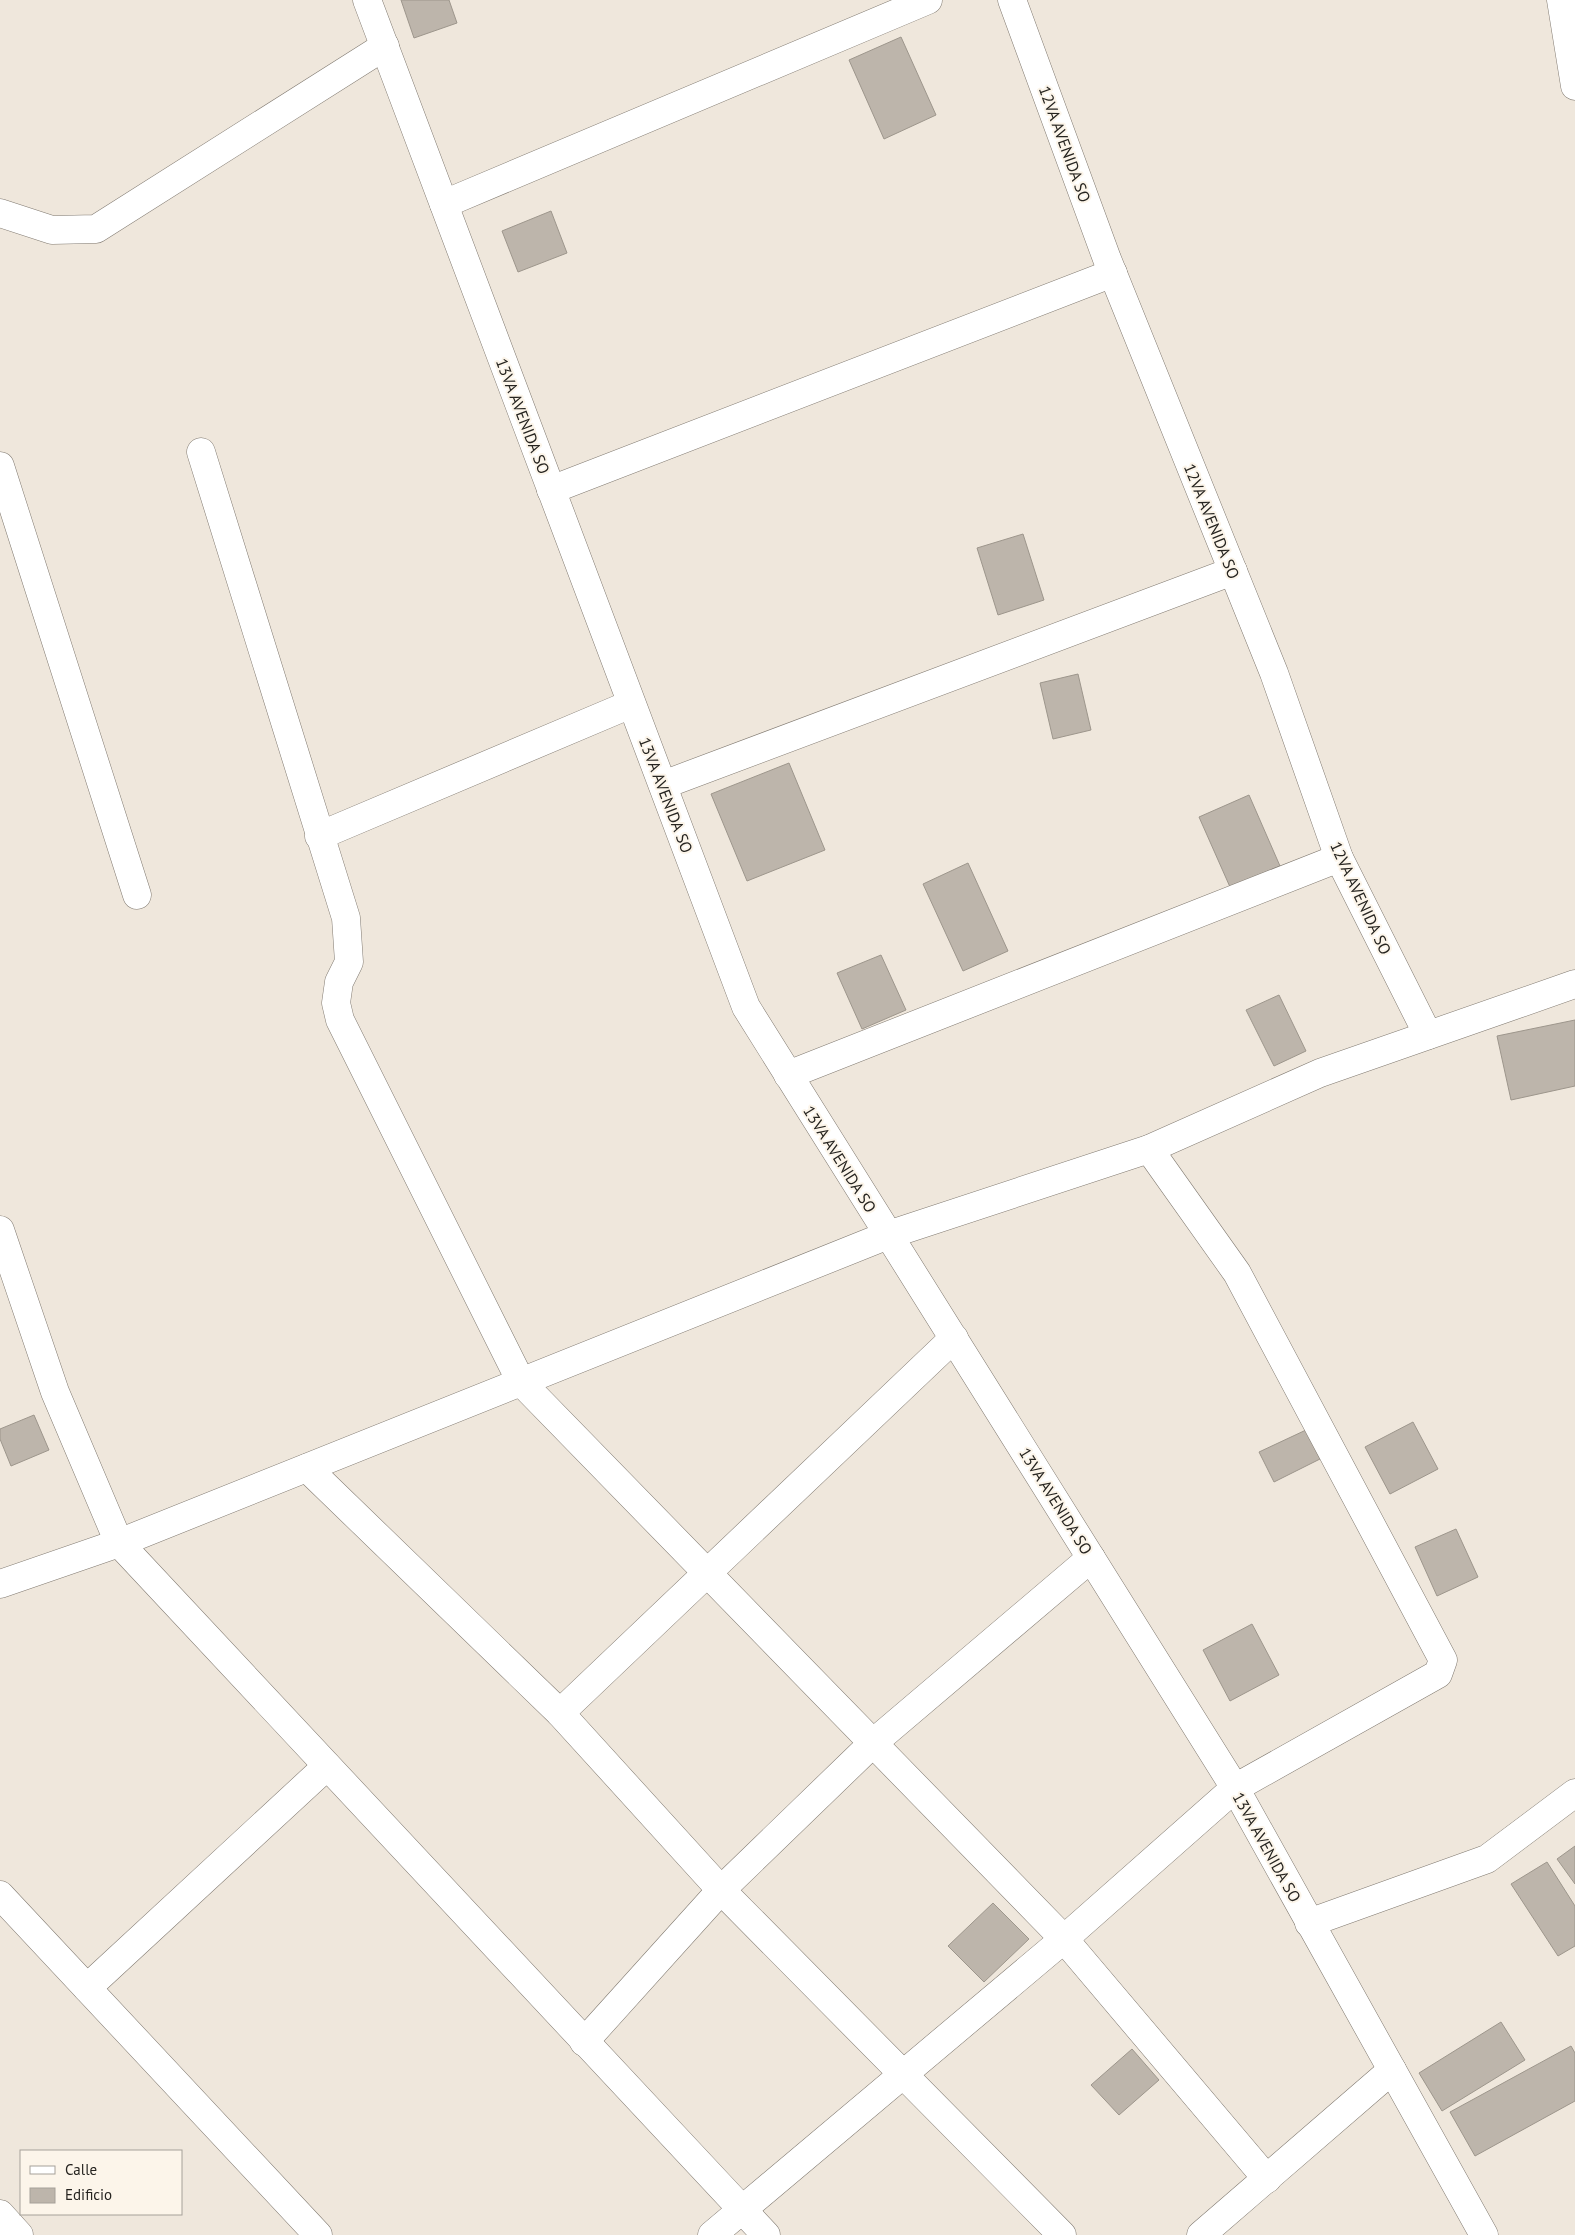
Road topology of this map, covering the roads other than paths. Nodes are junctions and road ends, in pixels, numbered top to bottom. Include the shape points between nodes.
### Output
1 (367, 0) edge
2 (928, 0) edge
3 (1012, 0) edge
4 (1561, 0) edge
5 (385, 46) junction
6 (1575, 86) edge
7 (444, 204) junction
8 (0, 213) edge
9 (1113, 273) junction
10 (201, 452) dead end
11 (0, 466) edge
12 (551, 490) junction
13 (1233, 571) junction
14 (631, 704) junction
15 (663, 785) junction
16 (319, 836) junction
17 (1339, 858) junction
18 (137, 895) dead end
19 (1575, 984) edge
20 (1428, 1035) junction
21 (788, 1075) junction
22 (1149, 1149) junction
23 (0, 1230) edge
24 (888, 1236) junction
25 (954, 1338) junction
26 (522, 1382) junction
27 (306, 1468) junction
28 (119, 1544) junction
29 (1091, 1558) junction
30 (708, 1572) junction
31 (0, 1584) edge
32 (560, 1713) junction
33 (873, 1742) junction
34 (327, 1766) junction
35 (1234, 1788) junction
36 (1575, 1793) edge
37 (721, 1890) junction
38 (0, 1895) edge
39 (1310, 1923) junction
40 (1064, 1939) junction
41 (87, 1988) junction
42 (584, 2042) junction
43 (1392, 2070) junction
44 (902, 2075) junction
45 (1267, 2179) junction
46 (741, 2210) junction
47 (0, 2214) edge
48 (19, 2235) edge
49 (318, 2235) edge
50 (712, 2235) edge
51 (766, 2235) edge
52 (1062, 2235) edge
53 (1202, 2235) edge
54 (1484, 2235) edge

1 - 5 street, 13VA AVENIDA SO
2 - 7 street
3 - 9 street, 12VA AVENIDA SO
4 - 6 street
5 - 7 street, 13VA AVENIDA SO
5 - 8 street via 96,229 52,230
7 - 12 street, 13VA AVENIDA SO
9 - 12 street
9 - 13 street, 12VA AVENIDA SO
10 - 16 street
11 - 18 street
12 - 14 street, 13VA AVENIDA SO
13 - 15 street
13 - 17 street, 12VA AVENIDA SO via 1274,673
14 - 15 street, 13VA AVENIDA SO
14 - 16 street
15 - 21 street, 13VA AVENIDA SO via 746,1007
16 - 26 street via 346,918 349,962 339,982 336,1003 340,1020
17 - 20 street, 12VA AVENIDA SO
17 - 21 street
19 - 20 street
20 - 22 street via 1320,1073
21 - 24 street, 13VA AVENIDA SO
22 - 24 street
22 - 35 street via 1237,1273 1443,1660 1438,1674
23 - 28 street via 55,1392
24 - 25 street, 13VA AVENIDA SO
24 - 26 street
25 - 29 street, 13VA AVENIDA SO
25 - 30 street
26 - 27 street
26 - 30 street
27 - 28 street
27 - 32 street
28 - 31 street
28 - 34 street
29 - 33 street
29 - 35 street, 13VA AVENIDA SO
30 - 32 street
30 - 33 street
32 - 37 street
33 - 37 street
33 - 40 street
34 - 41 street
34 - 42 street
35 - 39 street, 13VA AVENIDA SO
35 - 40 street
36 - 39 street via 1487,1860
37 - 42 street
37 - 44 street
38 - 41 street
39 - 43 street, 13VA AVENIDA SO
40 - 44 street
40 - 45 street
41 - 49 street
42 - 46 street
43 - 45 street
43 - 54 street, 13VA AVENIDA SO
44 - 46 street
44 - 52 street
45 - 53 street
46 - 50 street
46 - 51 street
47 - 48 street

